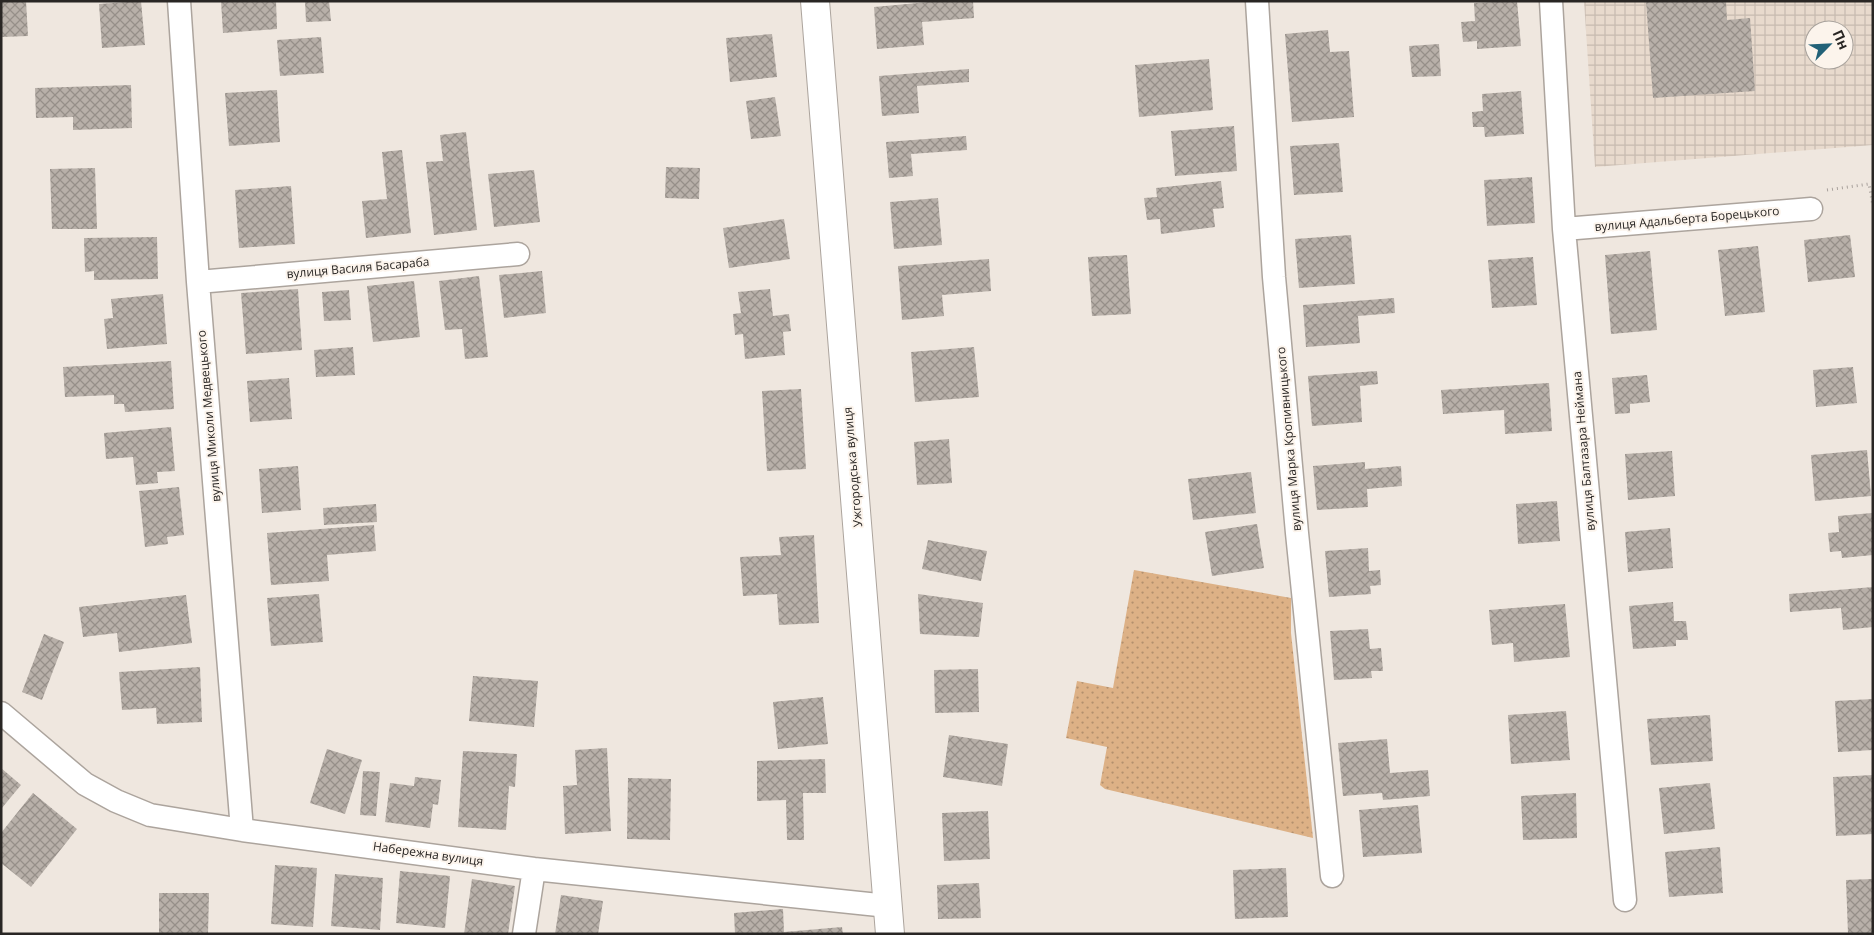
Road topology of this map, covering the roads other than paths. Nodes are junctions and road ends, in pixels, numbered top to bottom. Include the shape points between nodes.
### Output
1 (179, 1) edge
2 (815, 1) edge
3 (1257, 1) edge
4 (1551, 1) edge
5 (1811, 209) road end
6 (1564, 229) junction
7 (518, 254) dead end
8 (198, 282) junction
9 (1, 713) edge
10 (242, 830) junction
11 (534, 869) junction
12 (1332, 876) dead end
13 (1625, 900) dead end
14 (888, 906) junction
15 (524, 934) edge
16 (890, 934) edge

1 - 8 street, вулиця Миколи Медвецького
2 - 14 main road, Ужгородська вулиця
3 - 12 street, вулиця Марка Кропивницького via 1274,277
4 - 6 street, вулиця Балтазара Неймана
5 - 6 street, вулиця Адальберта Борецького
6 - 13 street, вулиця Балтазара Неймана
7 - 8 street, вулиця Василя Басараба
8 - 10 street, вулиця Миколи Медвецького
9 - 10 street, Набережна вулиця via 85,784 116,801 150,815
10 - 11 street, Набережна вулиця
11 - 14 street, Набережна вулиця
11 - 15 street
14 - 16 main road, Ужгородська вулиця

